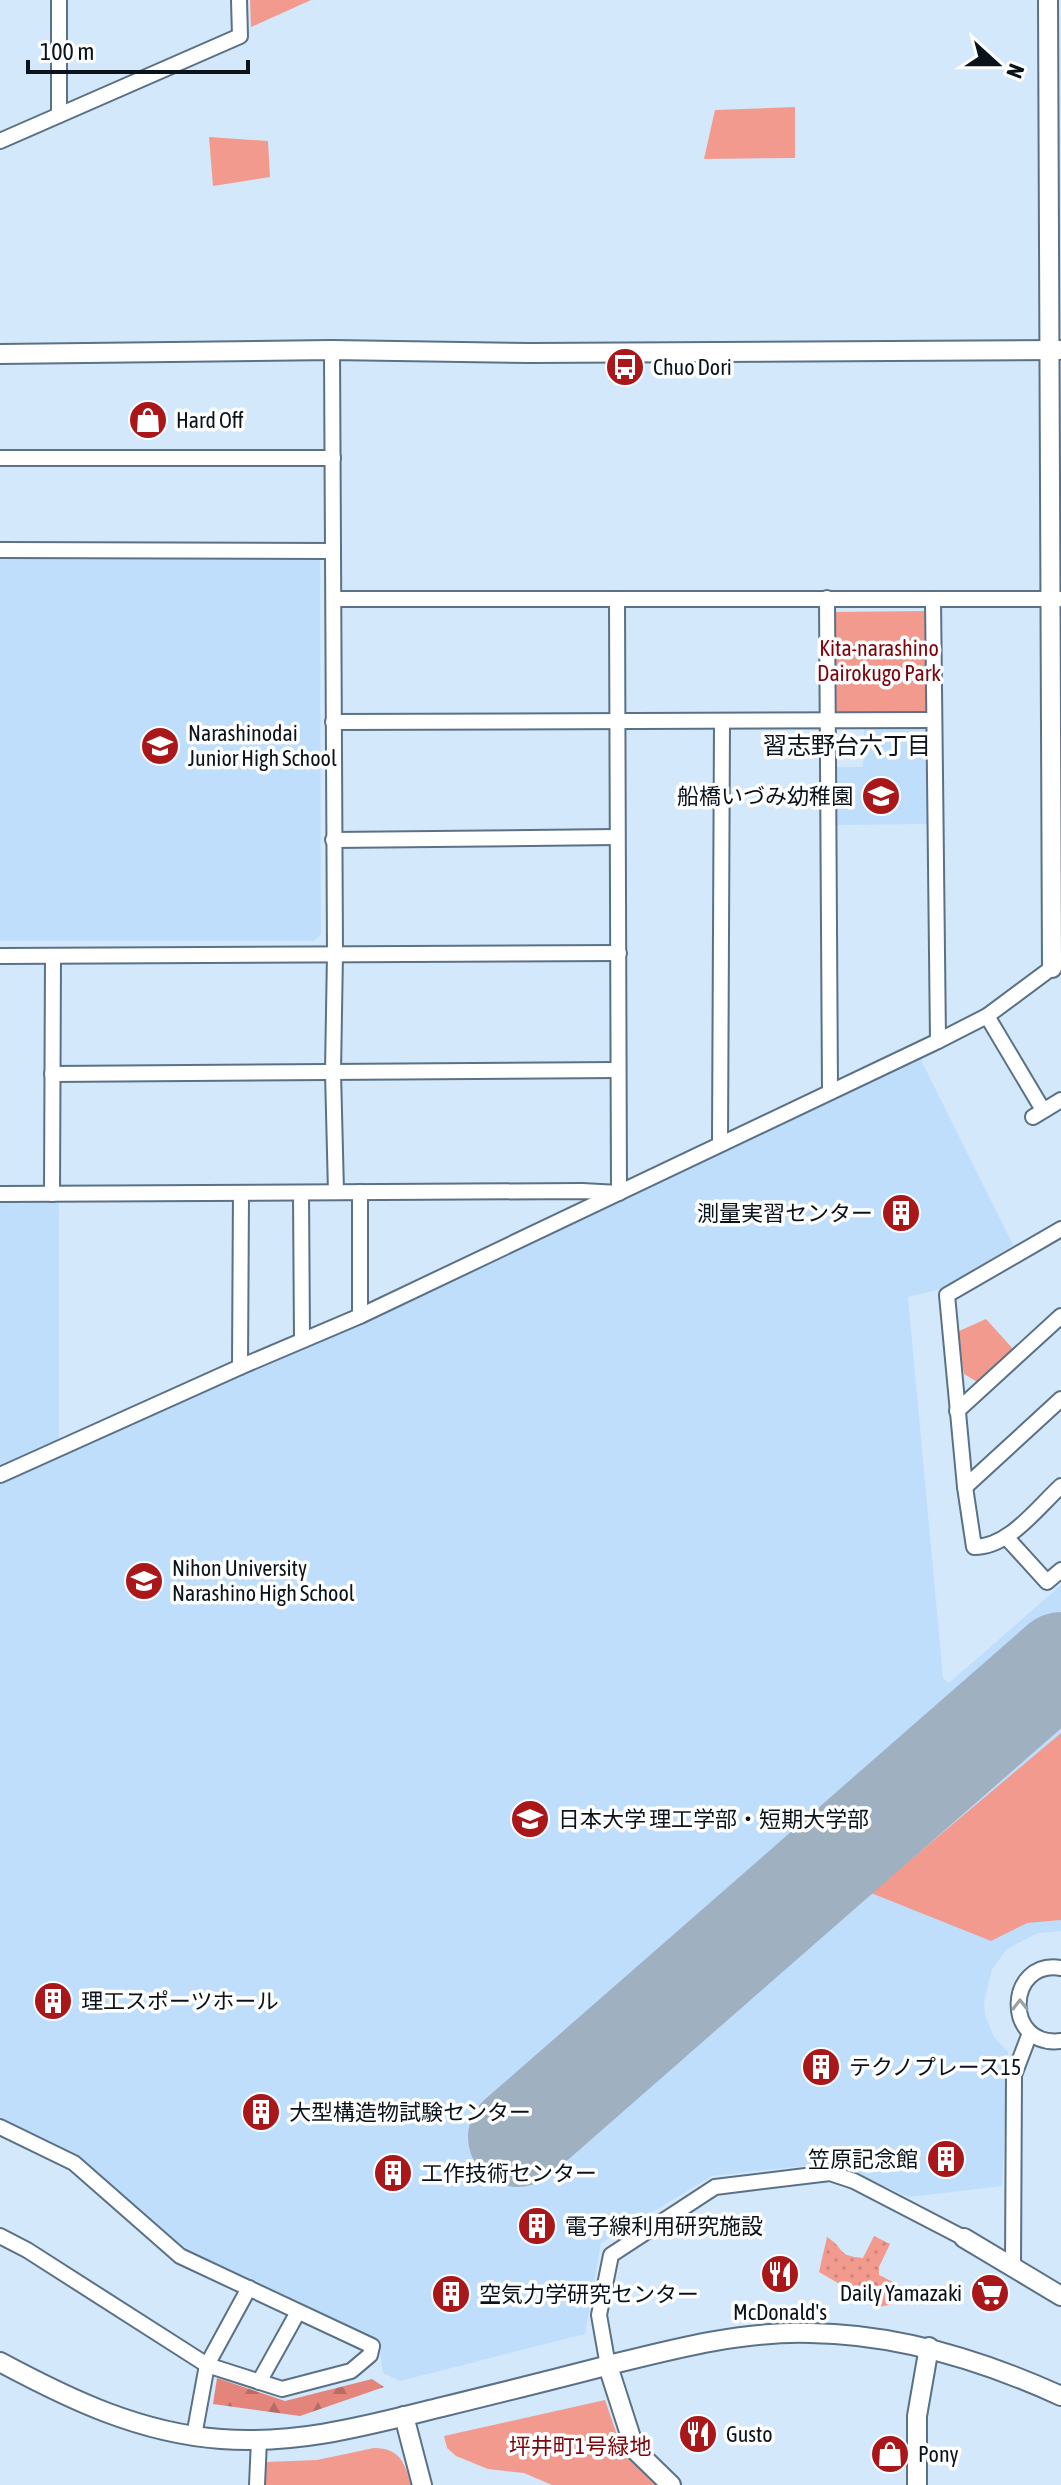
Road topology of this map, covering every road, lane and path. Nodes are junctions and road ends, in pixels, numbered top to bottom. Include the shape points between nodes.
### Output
1 (59, 0) edge
2 (239, 0) edge
3 (1048, 0) edge
4 (59, 115) junction
5 (0, 141) edge
6 (1055, 209) edge
7 (332, 350) junction
8 (1055, 350) edge
9 (0, 354) edge
10 (0, 458) edge
11 (333, 458) junction
12 (0, 550) edge
13 (333, 551) junction
14 (827, 598) junction
15 (334, 599) junction
16 (617, 599) junction
17 (933, 599) junction
18 (1055, 599) edge
19 (933, 720) junction
20 (333, 722) junction
21 (617, 722) junction
22 (827, 722) junction
23 (722, 723) junction
24 (617, 837) junction
25 (333, 840) junction
26 (619, 953) junction
27 (335, 954) junction
28 (0, 956) edge
29 (53, 956) junction
30 (1056, 964) edge
31 (987, 1016) junction
32 (938, 1041) junction
33 (618, 1070) junction
34 (333, 1072) junction
35 (52, 1074) junction
36 (830, 1091) junction
37 (1061, 1100) edge
38 (720, 1143) junction
39 (336, 1192) junction
40 (360, 1192) junction
41 (241, 1193) junction
42 (301, 1193) junction
43 (619, 1193) junction
44 (0, 1194) edge
45 (52, 1194) junction
46 (1061, 1229) edge
47 (360, 1316) junction
48 (1061, 1316) edge
49 (302, 1340) junction
50 (240, 1367) junction
51 (1061, 1399) edge
52 (957, 1411) junction
53 (0, 1475) edge
54 (1061, 1486) edge
55 (965, 1487) junction
56 (1006, 1537) junction
57 (1061, 1570) edge
58 (1061, 1968) edge
59 (1030, 2033) junction
60 (1061, 2041) edge
61 (0, 2127) edge
62 (0, 2236) edge
63 (964, 2238) joint
64 (1013, 2266) junction
65 (249, 2288) junction
66 (1061, 2296) edge
67 (298, 2312) junction
68 (929, 2347) junction
69 (0, 2362) edge
70 (207, 2365) junction
71 (608, 2366) junction
72 (259, 2382) junction
73 (1061, 2396) edge
74 (404, 2416) junction
75 (194, 2436) junction
76 (259, 2440) junction
77 (257, 2485) edge
78 (422, 2485) edge
79 (671, 2485) edge
80 (917, 2485) edge

1 - 4 street
2 - 4 street via 240,36
3 - 6 street
4 - 5 street
6 - 8 street
7 - 8 street
7 - 9 street
7 - 11 street
8 - 18 street
10 - 11 street
11 - 13 street
12 - 13 street
13 - 15 street
14 - 16 street
14 - 17 street
14 - 22 street
15 - 16 street
15 - 20 street
16 - 21 street
17 - 18 street
17 - 19 street
18 - 30 street
19 - 22 street
19 - 32 street
20 - 21 street
20 - 25 street
21 - 23 street
21 - 24 street
22 - 23 street
22 - 36 street
23 - 38 street
24 - 25 street
24 - 26 street
25 - 27 street
26 - 27 street
26 - 33 street
27 - 29 street
27 - 34 street
28 - 29 street
29 - 35 street
30 - 31 street
31 - 32 street
31 - 37 street via 1038,1114
32 - 36 street
33 - 34 street
33 - 43 street
34 - 35 street
34 - 39 street
35 - 45 street
36 - 38 street
38 - 43 street
39 - 40 street
39 - 42 street
40 - 43 street
40 - 47 street
41 - 42 street
41 - 45 street
41 - 50 street
42 - 49 street
43 - 47 street
44 - 45 street
46 - 52 street via 947,1295
47 - 49 street
48 - 52 street
49 - 50 street
50 - 53 street
51 - 55 street
52 - 55 street
54 - 56 street
55 - 56 street via 974,1547 989,1547
56 - 57 street via 1047,1582
59 -> 58 street via 1021,2023 1019,1993 1040,1969
59 - 60 street
59 - 64 street via 1014,2075
61 - 65 street via 74,2163 180,2256
62 - 70 street
63 - 64 street
63 - 71 street via 830,2173 715,2187 611,2255 599,2315
64 - 66 street
65 - 67 street
65 - 70 street
67 - 72 street
67 - 72 street via 372,2346 370,2355 351,2371 282,2389
68 - 71 street via 859,2337 774,2334 698,2343
68 - 73 street
68 - 80 street via 917,2416
69 - 75 street via 89,2407
70 - 72 street
70 - 75 street
71 - 74 street
71 - 79 street via 635,2450
74 - 76 street via 315,2437
74 - 78 street
75 - 76 street
76 - 77 street

